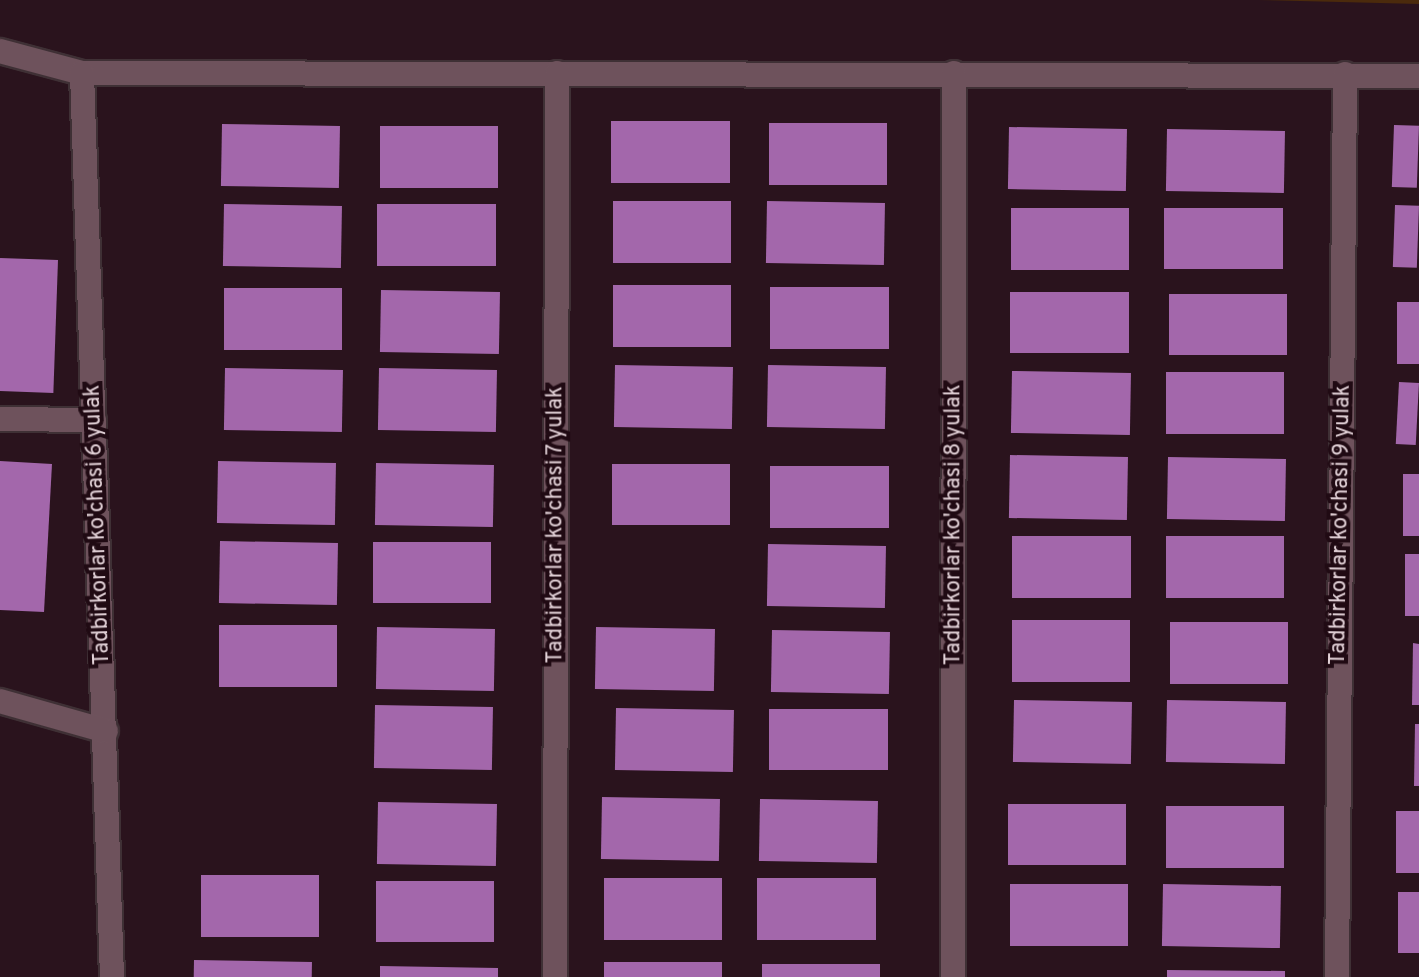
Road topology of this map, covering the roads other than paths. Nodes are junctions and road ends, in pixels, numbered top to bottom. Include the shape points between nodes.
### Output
1 (0, 51) edge
2 (82, 73) junction
3 (557, 73) junction
4 (954, 73) junction
5 (1345, 74) junction
6 (1419, 76) edge
7 (0, 419) edge
8 (94, 420) junction
9 (0, 701) edge
10 (106, 731) junction
11 (112, 977) edge
12 (555, 977) edge
13 (953, 977) edge
14 (1337, 977) edge

1 - 2 street
2 - 3 street
2 - 8 street, Tadbirkorlar ko'chasi 6 yulak
3 - 4 street
3 - 12 street, Tadbirkorlar ko'chasi 7 yulak
4 - 5 street
4 - 13 street, Tadbirkorlar ko'chasi 8 yulak
5 - 6 street
5 - 14 street, Tadbirkorlar ko'chasi 9 yulak
7 - 8 street
8 - 10 street, Tadbirkorlar ko'chasi 6 yulak
9 - 10 street
10 - 11 street, Tadbirkorlar ko'chasi 6 yulak

